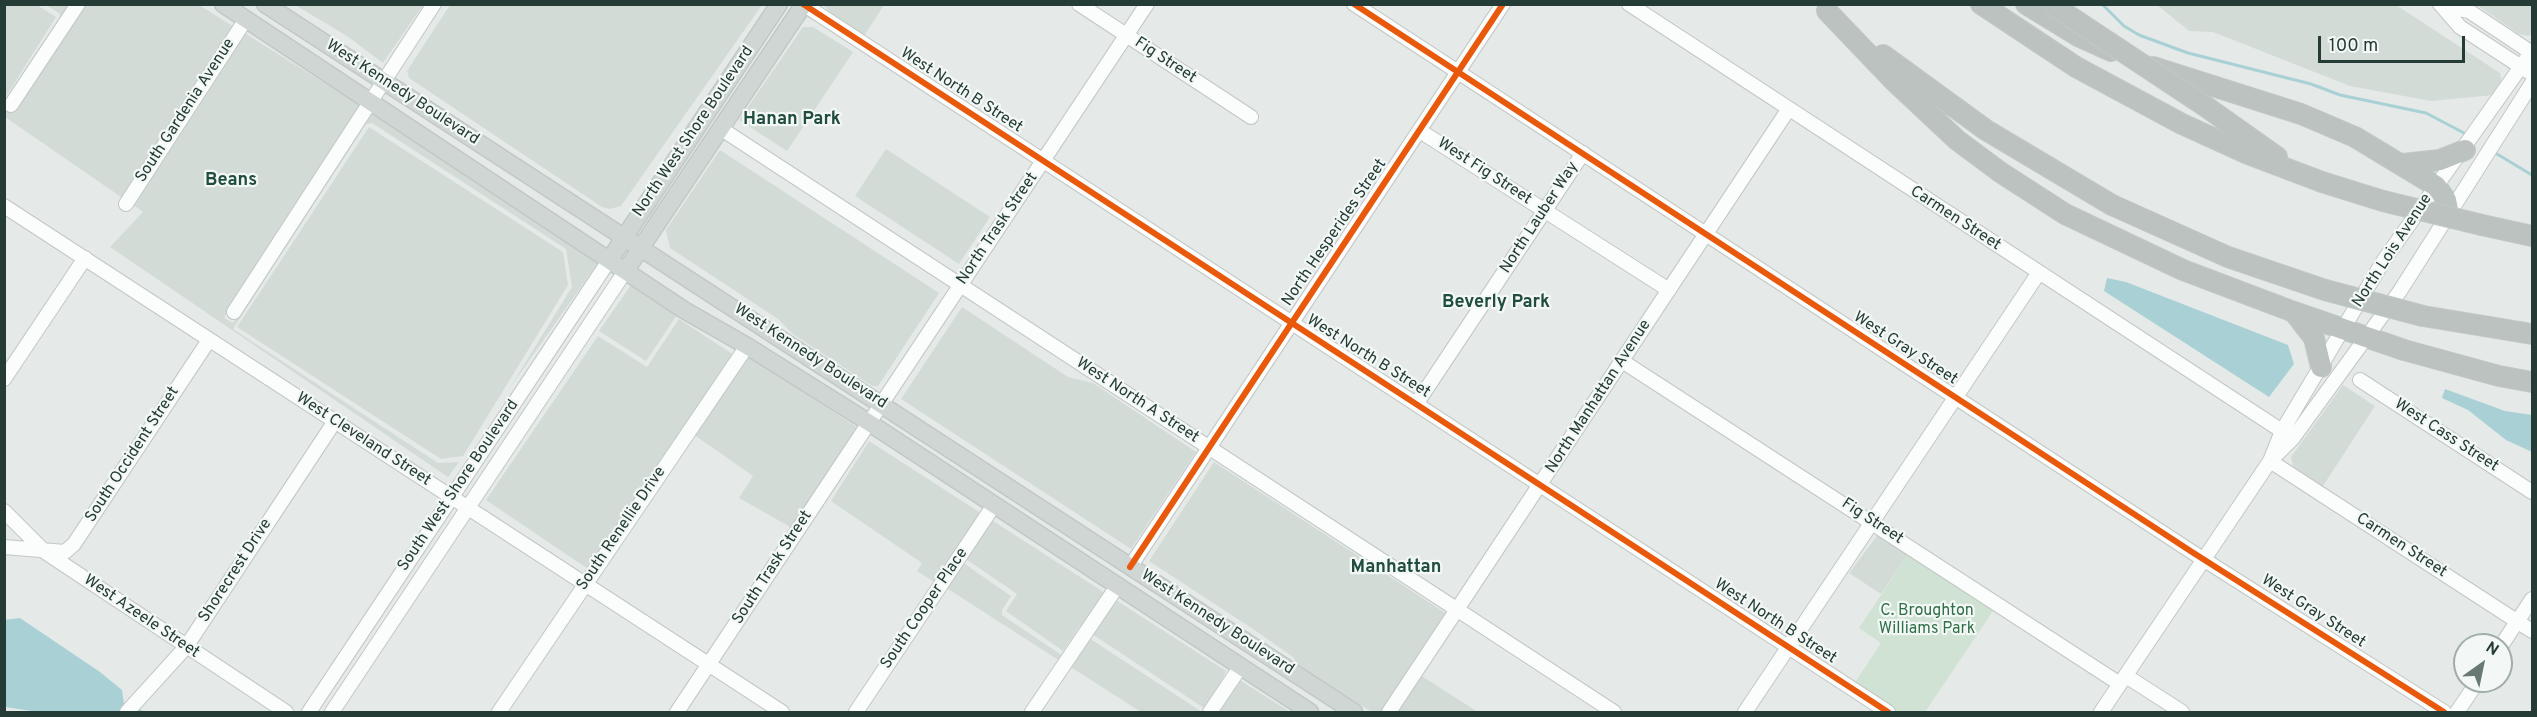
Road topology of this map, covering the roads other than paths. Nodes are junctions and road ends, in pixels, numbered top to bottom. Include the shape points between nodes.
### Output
1 (78, 4) edge
2 (224, 4) edge
3 (255, 4) edge
4 (265, 4) edge
5 (434, 4) edge
6 (780, 4) edge
7 (1079, 4) edge
8 (1147, 4) edge
9 (1354, 4) edge
10 (1503, 4) edge
11 (1629, 4) edge
12 (1981, 4) edge
13 (2026, 4) edge
14 (2051, 4) edge
15 (803, 5) edge
16 (2441, 5) edge
17 (1824, 8) edge
18 (246, 19) junction
19 (1127, 35) junction
20 (2532, 52) edge
21 (2527, 71) edge
22 (1458, 72) junction
23 (382, 81) junction
24 (2532, 83) edge
25 (369, 102) junction
26 (11, 105) dead end
27 (1788, 110) junction
28 (1251, 117) dead end
29 (720, 128) junction
30 (1420, 131) junction
31 (2464, 150) junction
32 (1583, 153) junction
33 (1044, 161) junction
34 (2403, 164) junction
35 (2322, 182) junction
36 (2436, 186) junction
37 (126, 204) dead end
38 (4, 206) edge
39 (1544, 212) junction
40 (2449, 215) junction
41 (1707, 235) junction
42 (624, 236) junction
43 (2532, 236) edge
44 (641, 248) junction
45 (85, 258) junction
46 (610, 259) junction
47 (626, 270) junction
48 (2038, 274) junction
49 (960, 285) junction
50 (1669, 290) junction
51 (234, 312) dead end
52 (2294, 312) junction
53 (1292, 324) junction
54 (2458, 324) junction
55 (2344, 328) junction
56 (2532, 334) edge
57 (2368, 336) junction
58 (209, 340) junction
59 (747, 346) junction
60 (2532, 347) edge
61 (1623, 361) junction
62 (2320, 367) junction
63 (4, 379) edge
64 (2360, 380) dead end
65 (2532, 382) edge
66 (1955, 398) junction
67 (880, 403) junction
68 (1417, 403) junction
69 (335, 421) junction
70 (868, 422) junction
71 (2282, 432) junction
72 (1209, 448) junction
73 (2270, 461) junction
74 (1540, 487) junction
75 (2532, 492) edge
76 (451, 496) junction
77 (994, 504) junction
78 (466, 507) junction
79 (4, 511) edge
80 (1872, 522) junction
81 (1044, 537) junction
82 (4, 547) edge
83 (45, 552) junction
84 (2205, 560) junction
85 (1130, 567) junction
86 (584, 584) junction
87 (1118, 585) junction
88 (2532, 599) edge
89 (1192, 607) junction
90 (1458, 610) junction
91 (2518, 621) junction
92 (2532, 631) edge
93 (2510, 633) edge
94 (186, 647) junction
95 (1789, 647) junction
96 (709, 665) junction
97 (1241, 666) junction
98 (2123, 680) junction
99 (2470, 693) edge
100 (131, 708) edge
101 (286, 712) edge
102 (309, 712) edge
103 (332, 712) edge
104 (499, 712) edge
105 (677, 712) edge
106 (782, 712) edge
107 (856, 712) edge
108 (1032, 712) edge
109 (1210, 712) edge
110 (1310, 712) edge
111 (1354, 712) edge
112 (1389, 712) edge
113 (1614, 712) edge
114 (1745, 712) edge
115 (1887, 712) edge
116 (2101, 712) edge
117 (2182, 712) edge
118 (2444, 712) edge
119 (2457, 712) edge

1 - 26 street
2 - 18 main road, West Kennedy Boulevard
3 - 18 main road
4 - 23 main road, West Kennedy Boulevard
5 - 23 street
6 - 42 main road, North West Shore Boulevard
7 - 19 street, Fig Street
8 - 19 street, North Trask Street
9 - 22 street, West Gray Street
10 - 22 street, North Hesperides Street
11 - 27 street, Carmen Street
12 - 35 highway via 2076,67 2141,104 2248,154
13 - 34 highway via 2107,49 2329,125
14 - 35 highway, bridge via 2276,156
15 - 29 main road, North West Shore Boulevard
15 - 33 street, West North B Street
16 - 20 street via 2469,11
16 - 21 street via 2460,27
17 - 52 highway via 1949,133 2045,202 2147,254
17 - 54 highway, bridge via 1952,106 2074,183 2170,233 2325,290
18 - 25 main road, West Kennedy Boulevard
18 - 37 street, South Gardenia Avenue
19 - 28 street, Fig Street
19 - 33 street, North Trask Street
20 - 21 street, North Lois Avenue
21 - 31 street, North Lois Avenue
22 - 30 street, North Hesperides Street
22 - 32 street, West Gray Street
23 - 25 street
23 - 42 main road, West Kennedy Boulevard
24 - 40 street, North Lois Avenue
25 - 46 main road, West Kennedy Boulevard
25 - 51 street
27 - 41 street, North Manhattan Avenue
27 - 48 street, Carmen Street
29 - 44 main road, North West Shore Boulevard
29 - 49 street, West North A Street
30 - 39 street, West Fig Street
30 - 53 street, North Hesperides Street
31 - 34 highway via 2440,160
31 - 36 street, North Lois Avenue
32 - 39 street, North Lauber Way
32 - 41 street, West Gray Street
33 - 49 street, North Trask Street
33 - 53 street, West North B Street
34 - 36 highway
35 - 43 highway, bridge via 2383,201
36 - 40 highway via 2446,200
36 - 55 street, North Lois Avenue via 2390,251
38 - 45 street, West Cleveland Street
39 - 50 street, West Fig Street
39 - 68 street, North Lauber Way
40 - 57 street, North Lois Avenue
41 - 50 street, North Manhattan Avenue
41 - 66 street, West Gray Street
42 - 44 main road, West Kennedy Boulevard
42 - 46 main road, North West Shore Boulevard
44 - 47 main road, North West Shore Boulevard
44 - 67 main road, West Kennedy Boulevard
45 - 58 street, West Cleveland Street
45 - 63 street
46 - 47 main road, West Kennedy Boulevard
46 - 76 street, South West Shore Boulevard
47 - 59 main road, West Kennedy Boulevard via 700,321
47 - 78 street, South West Shore Boulevard
48 - 66 street
48 - 71 street, Carmen Street
49 - 67 street, North Trask Street
49 - 72 street, West North A Street
50 - 61 street, North Manhattan Avenue
52 - 55 highway
52 - 62 highway via 2314,338
53 - 68 street, West North B Street
53 - 72 street, North Hesperides Street
54 - 56 highway
54 - 60 highway
55 - 57 highway
55 - 62 street, North Lois Avenue
57 - 65 highway via 2415,353
57 - 73 street, North Lois Avenue via 2293,438
58 - 69 street, West Cleveland Street
58 - 83 street, South Occident Street via 74,544 65,552
59 - 70 main road, West Kennedy Boulevard
59 - 86 street, South Renellie Drive
61 - 74 street, North Manhattan Avenue
61 - 80 street, Fig Street
62 - 71 street, North Lois Avenue
64 - 75 street, West Cass Street
66 - 80 street
66 - 84 street, West Gray Street
67 - 70 street, North Trask Street
67 - 85 main road, West Kennedy Boulevard
68 - 74 street, West North B Street
69 - 76 street, West Cleveland Street
69 - 94 street, Shorecrest Drive
70 - 77 main road, West Kennedy Boulevard
70 - 96 street, South Trask Street
71 - 73 street, North Lois Avenue
72 - 85 street, North Hesperides Street
72 - 90 street, West North A Street
73 - 84 street, North Lois Avenue
73 - 91 street, Carmen Street
74 - 90 street, North Manhattan Avenue
74 - 95 street, West North B Street
76 - 78 street, West Cleveland Street
76 - 102 street, South West Shore Boulevard
77 - 81 main road, West Kennedy Boulevard
77 - 107 street, South Cooper Place
78 - 86 street, West Cleveland Street
78 - 103 street, South West Shore Boulevard
79 - 83 street, West Azeele Street
80 - 95 street
80 - 98 street, Fig Street
81 - 85 main road via 1076,548 1120,575
81 - 87 main road, West Kennedy Boulevard
82 - 83 street
83 - 94 street, West Azeele Street
84 - 98 street, North Lois Avenue
84 - 118 street, West Gray Street
85 - 89 main road, West Kennedy Boulevard
86 - 96 street, West Cleveland Street
86 - 104 street, South Renellie Drive
87 - 89 main road via 1128,579 1170,603
87 - 97 main road, West Kennedy Boulevard
87 - 108 street
88 - 91 street
89 - 111 main road, West Kennedy Boulevard
90 - 112 street, North Manhattan Avenue
90 - 113 street, West North A Street
91 - 92 street, Carmen Street
91 - 93 street
94 - 100 street, Shorecrest Drive
94 - 101 street, West Azeele Street
95 - 114 street
95 - 115 street, West North B Street
96 - 105 street, South Trask Street
96 - 106 street, West Cleveland Street
97 - 109 street
97 - 110 main road, West Kennedy Boulevard
98 - 116 street, North Lois Avenue
98 - 117 street, Fig Street
99 - 119 street

